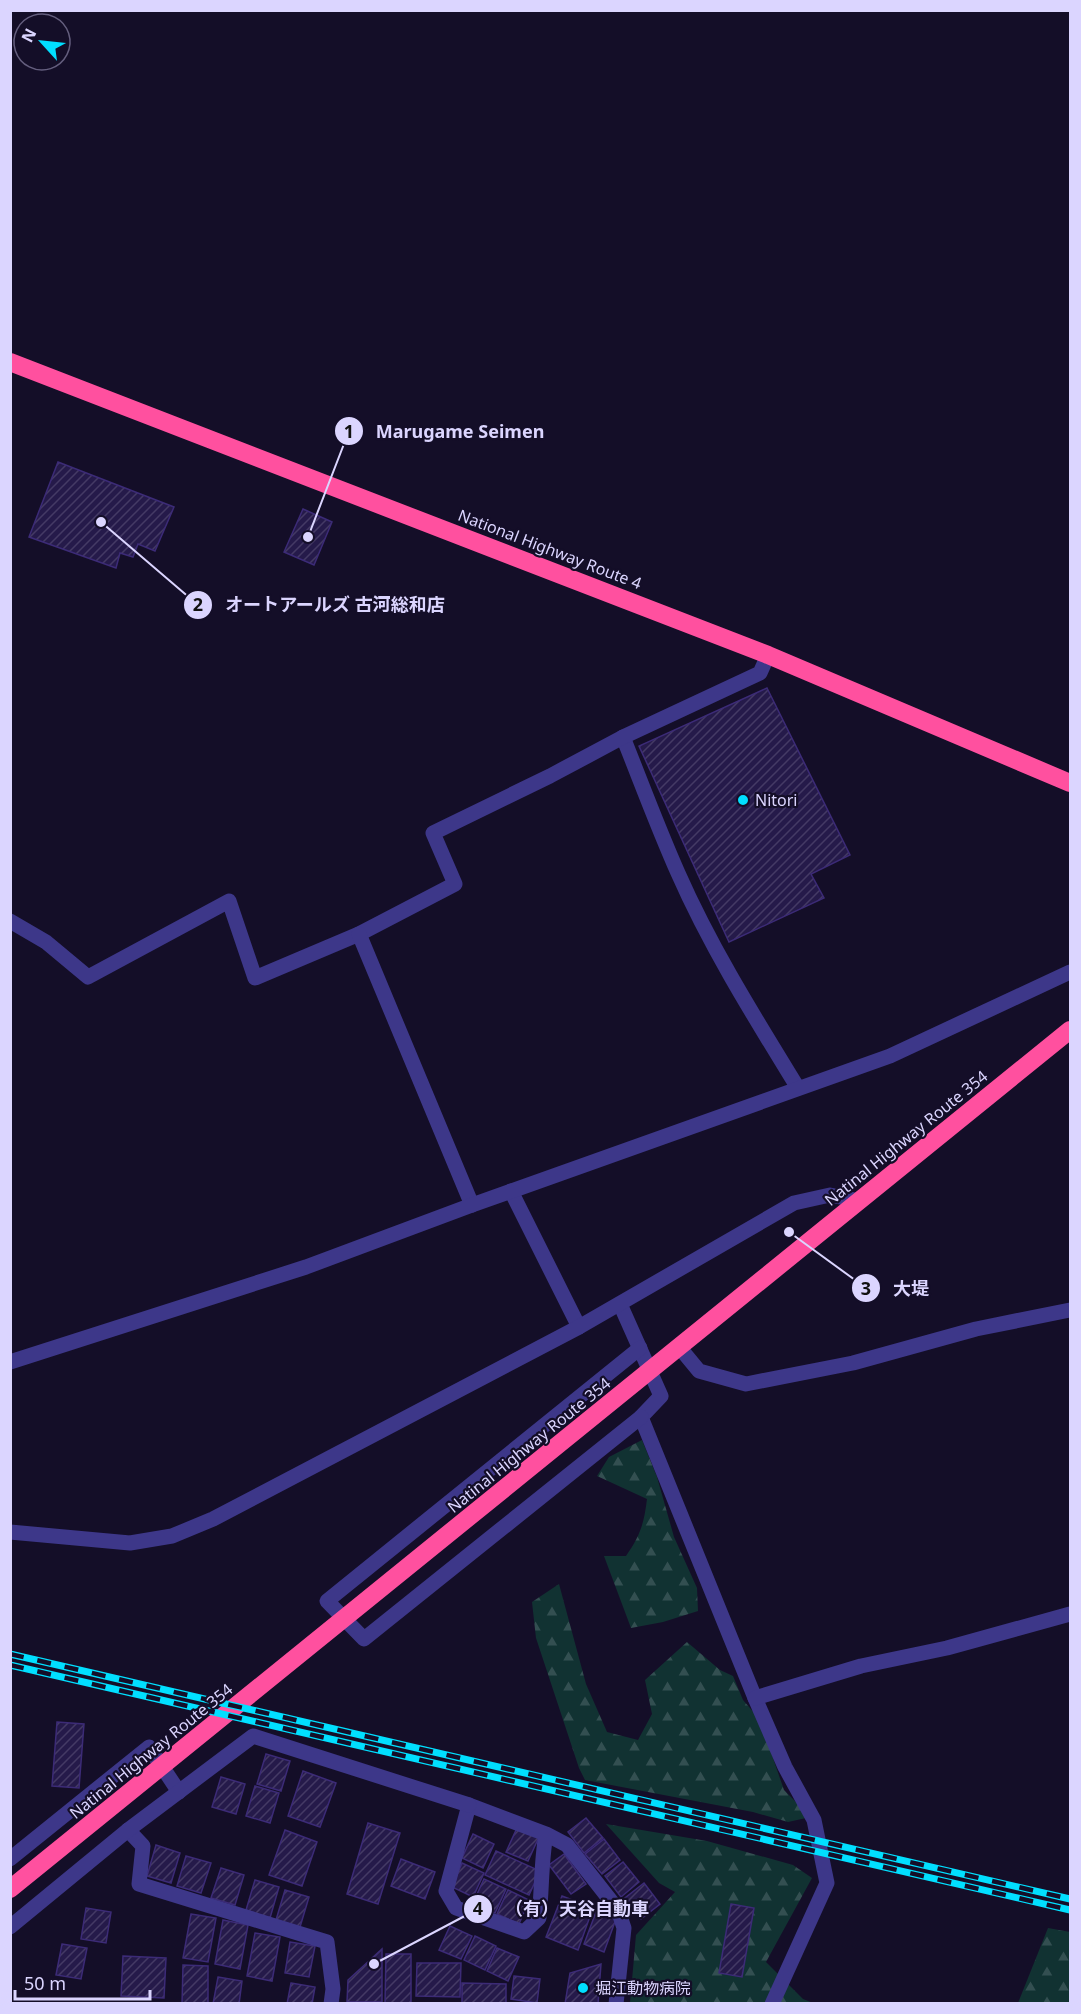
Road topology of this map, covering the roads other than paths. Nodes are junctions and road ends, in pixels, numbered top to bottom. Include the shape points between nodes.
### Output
1 (11, 363) edge
2 (768, 655) junction
3 (623, 737) junction
4 (1071, 783) edge
5 (10, 921) edge
6 (359, 934) junction
7 (1071, 972) edge
8 (1071, 1030) edge
9 (798, 1088) junction
10 (511, 1191) junction
11 (860, 1200) junction
12 (472, 1205) junction
13 (620, 1304) junction
14 (1071, 1310) edge
15 (579, 1328) junction
16 (640, 1348) junction
17 (680, 1348) junction
18 (10, 1362) edge
19 (650, 1372) junction
20 (641, 1417) junction
21 (10, 1533) edge
22 (1071, 1614) edge
23 (755, 1698) junction
24 (179, 1792) junction
25 (469, 1805) junction
26 (128, 1830) junction
27 (546, 1834) junction
28 (10, 1859) edge
29 (10, 1889) edge
30 (10, 1927) edge
31 (331, 2004) edge
32 (616, 2004) edge
33 (771, 2004) edge

1 - 2 highway, National Highway Route 4
2 - 3 street via 760,673
2 - 4 highway, National Highway Route 4
3 - 6 street via 433,833 455,884
3 - 9 street via 678,874 712,943
5 - 6 street via 46,942 88,976 229,901 255,978
6 - 12 street
7 - 9 street via 890,1056
8 - 11 highway, Natinal Highway Route 354
9 - 10 street
10 - 12 street
10 - 15 street
11 - 13 street via 830,1195 794,1203
11 - 17 highway, Natinal Highway Route 354
12 - 18 street via 306,1267
13 - 15 street
13 - 16 street
14 - 17 street via 976,1329 853,1363 746,1384 699,1371
15 - 21 street via 213,1519 172,1536 130,1543
16 - 19 street
16 - 20 street via 327,1601 364,1639
17 - 19 highway, Natinal Highway Route 354
19 - 20 street via 661,1396
19 - 29 highway, Natinal Highway Route 354
20 - 23 street
22 - 23 street via 947,1648 861,1666
23 - 33 street via 785,1767 814,1820 827,1883
24 - 25 street via 253,1736
24 - 26 street
24 - 28 street via 149,1747
25 - 27 street
25 - 27 street via 446,1891 456,1908 524,1932 539,1918
26 - 30 street
26 - 31 street via 143,1846 139,1884 327,1942
27 - 32 street via 567,1845 618,1910 624,1928

